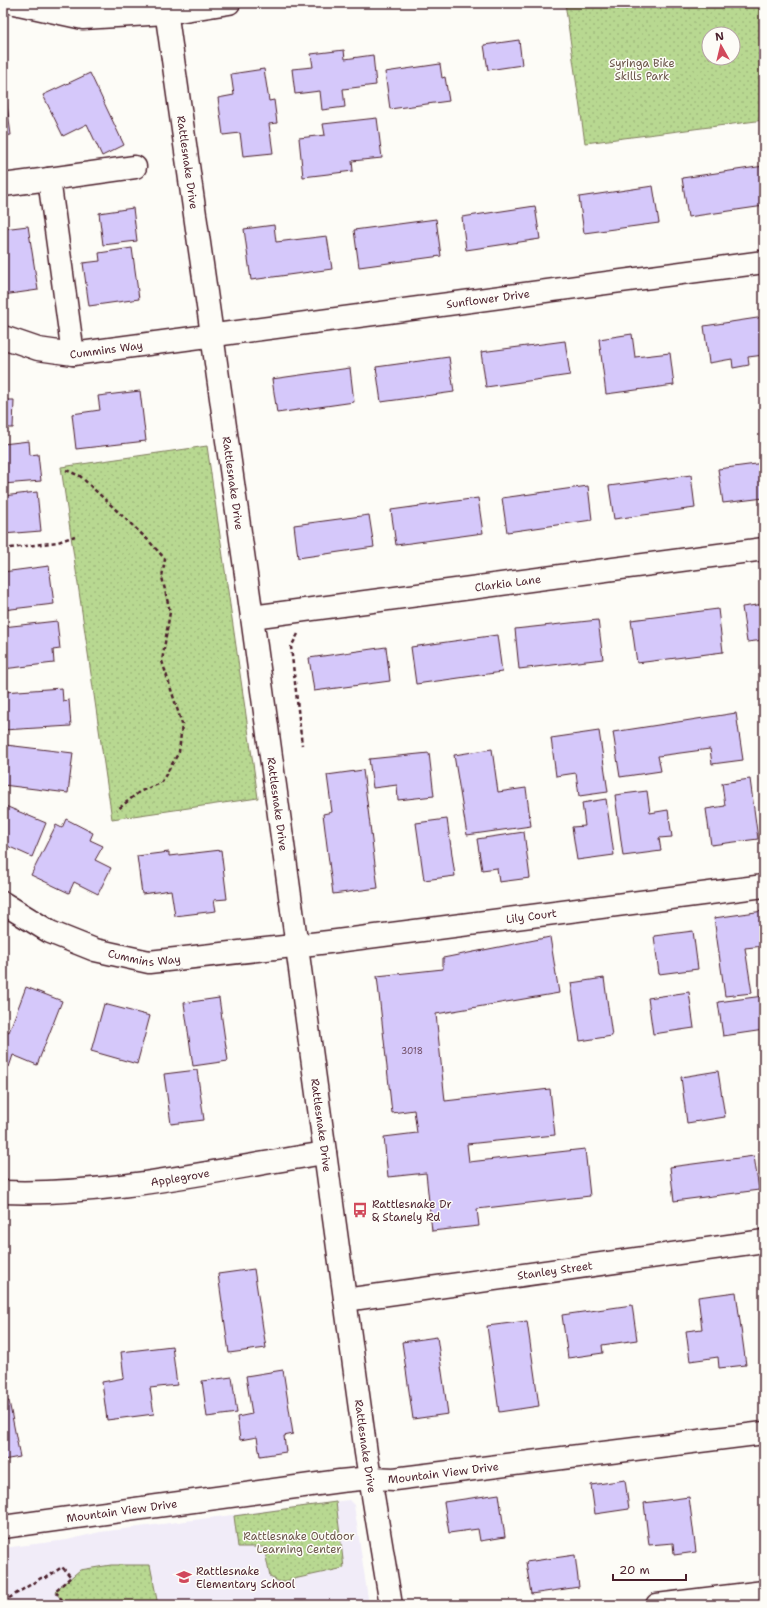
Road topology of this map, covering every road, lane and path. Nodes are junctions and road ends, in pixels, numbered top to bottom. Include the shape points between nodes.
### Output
1 (14, 3) edge
2 (229, 3) edge
3 (166, 8) edge
4 (135, 167) dead end
5 (49, 179) junction
6 (3, 185) edge
7 (764, 262) edge
8 (212, 336) junction
9 (3, 337) edge
10 (73, 354) junction
11 (66, 470) dead end
12 (75, 536) dead end
13 (3, 549) edge
14 (764, 549) edge
15 (311, 609) junction
16 (252, 617) junction
17 (302, 745) dead end
18 (117, 810) dead end
19 (764, 886) edge
20 (3, 903) edge
21 (298, 945) junction
22 (325, 1153) junction
23 (3, 1176) edge
24 (3, 1192) edge
25 (35, 1193) junction
26 (764, 1241) edge
27 (345, 1300) junction
28 (764, 1433) edge
29 (371, 1478) junction
30 (3, 1527) edge
31 (764, 1592) edge
32 (3, 1602) edge
33 (66, 1605) edge
34 (391, 1605) edge
35 (657, 1605) edge

1 - 3 street via 83,18
2 - 3 street
3 - 8 street, Rattlesnake Drive
4 - 5 street
5 - 6 street
5 - 10 street
7 - 8 street, Sunflower Drive
8 - 10 street, Cummins Way
8 - 16 street, Rattlesnake Drive
9 - 10 street, Cummins Way via 38,348
11 - 18 path via 80,476 165,559 162,577 170,612 162,661 182,724 179,752 161,783 140,792
12 - 13 path via 58,542
14 - 15 street, Clarkia Lane
15 - 16 street, Clarkia Lane
15 - 17 path via 291,647
16 - 21 street, Rattlesnake Drive
19 - 21 street, Lily Court
20 - 21 street, Cummins Way via 50,932 95,950 148,962
21 - 22 street, Rattlesnake Drive
22 - 25 street, Applegrove via 120,1186
22 - 27 street, Rattlesnake Drive
23 - 25 street
24 - 25 street, Applegrove
26 - 27 street, Stanley Street
27 - 29 street, Rattlesnake Drive
28 - 29 street, Mountain View Drive via 402,1478
29 - 30 street, Mountain View Drive
29 - 34 street, Rattlesnake Drive
31 - 35 street
32 - 33 path via 62,1567 71,1577 55,1591

